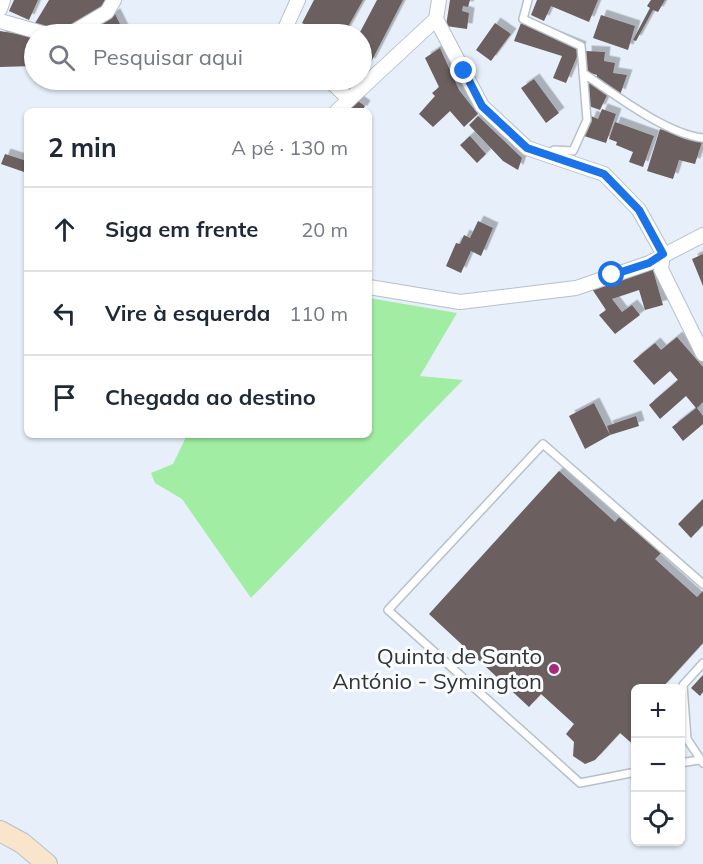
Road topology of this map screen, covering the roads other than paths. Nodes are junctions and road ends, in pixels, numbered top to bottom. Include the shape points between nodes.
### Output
1 (3, 0) edge
2 (114, 0) edge
3 (298, 0) edge
4 (439, 0) edge
5 (528, 0) edge
6 (0, 9) edge
7 (436, 19) junction
8 (0, 21) edge
9 (87, 24) edge
10 (286, 24) edge
11 (24, 28) edge
12 (583, 73) junction
13 (372, 76) edge
14 (340, 90) edge
15 (357, 90) edge
16 (348, 98) junction
17 (340, 108) edge
18 (703, 138) edge
19 (545, 156) junction
20 (703, 236) edge
21 (663, 254) junction
22 (372, 288) edge
23 (703, 354) edge
24 (703, 584) edge
25 (703, 663) edge
26 (701, 761) edge
27 (685, 763) edge
28 (631, 773) edge
29 (0, 831) edge
30 (47, 864) edge

1 - 6 street
2 - 9 street via 107,12
3 - 10 street
4 - 7 street
5 - 12 lane via 523,19 581,46
7 - 13 street
7 - 19 street via 482,106 527,148
8 - 11 street
12 - 18 lane via 660,122
12 - 19 lane via 587,120 573,151 554,150
14 - 16 street
15 - 16 street
16 - 17 street
19 - 21 street via 604,174 639,210
20 - 21 street
21 - 22 street via 649,263 576,288 460,303
21 - 23 street via 661,269
24 - 28 lane via 543,444 388,610 580,783
25 - 26 lane via 683,685 687,739
26 - 27 lane
29 - 30 street

